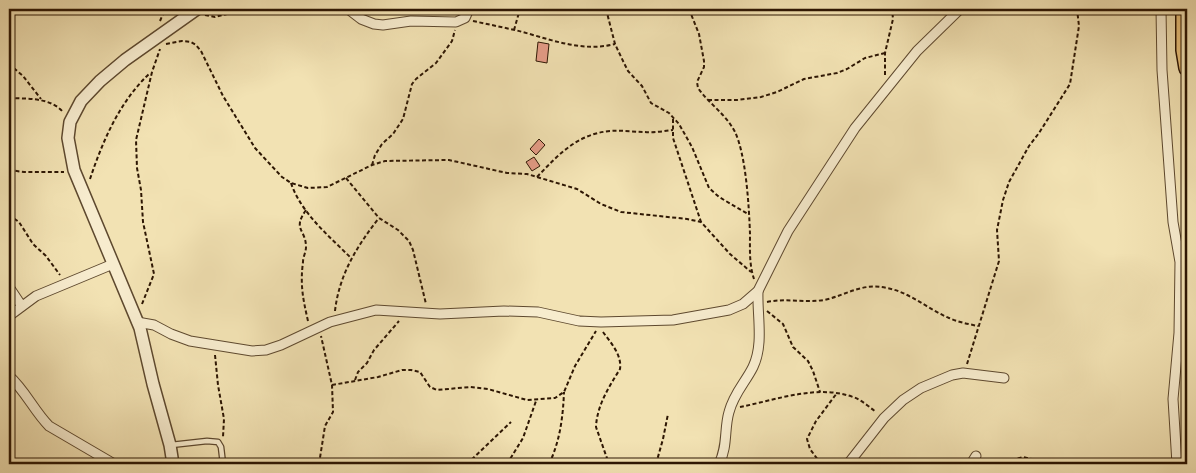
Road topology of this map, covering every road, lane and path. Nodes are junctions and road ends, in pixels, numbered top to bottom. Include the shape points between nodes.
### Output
1 (265, 9) edge
2 (348, 9) edge
3 (469, 9) edge
4 (520, 9) edge
5 (606, 9) edge
6 (689, 9) edge
7 (892, 9) edge
8 (960, 9) edge
9 (1077, 9) edge
10 (1161, 9) edge
11 (1184, 9) edge
12 (195, 11) edge
13 (460, 20) junction
14 (1186, 27) edge
15 (514, 30) junction
16 (615, 44) junction
17 (885, 53) junction
18 (9, 64) edge
19 (1187, 68) edge
20 (152, 72) junction
21 (886, 90) junction
22 (9, 98) edge
23 (42, 100) junction
24 (708, 100) junction
25 (674, 117) junction
26 (70, 122) junction
27 (672, 130) junction
28 (372, 165) junction
29 (9, 170) edge
30 (74, 170) junction
31 (537, 177) junction
32 (346, 178) junction
33 (291, 183) junction
34 (85, 195) junction
35 (306, 210) junction
36 (748, 214) junction
37 (9, 215) edge
38 (379, 218) junction
39 (701, 222) junction
40 (351, 258) junction
41 (113, 264) junction
42 (752, 272) junction
43 (66, 283) junction
44 (9, 287) edge
45 (758, 291) junction
46 (758, 302) junction
47 (22, 305) junction
48 (405, 311) junction
49 (428, 313) junction
50 (9, 316) edge
51 (334, 321) junction
52 (139, 322) junction
53 (978, 326) junction
54 (315, 329) junction
55 (214, 345) junction
56 (964, 373) junction
57 (9, 376) edge
58 (1004, 378) dead end
59 (355, 380) junction
60 (332, 385) junction
61 (564, 392) junction
62 (820, 392) junction
63 (837, 393) junction
64 (536, 400) junction
65 (730, 409) junction
66 (668, 414) dead end
67 (884, 418) junction
68 (511, 422) dead end
69 (170, 445) junction
70 (221, 446) junction
71 (976, 456) dead end
72 (114, 464) edge
73 (173, 464) edge
74 (223, 464) edge
75 (319, 464) edge
76 (467, 464) edge
77 (508, 464) edge
78 (549, 464) edge
79 (609, 464) edge
80 (656, 464) edge
81 (719, 464) edge
82 (821, 464) edge
83 (848, 464) edge
84 (971, 464) edge
85 (1000, 464) edge
86 (1054, 464) edge
87 (1176, 464) edge

1 - 12 path via 215,16
2 - 13 street via 361,19 383,25
3 - 13 street
4 - 15 path
5 - 16 path
6 - 24 path via 699,34 704,62 698,88
7 - 17 path via 893,19
8 - 21 street via 936,30
9 - 53 path via 1079,26 1070,84 1024,153 1009,182 997,230 999,261
10 - 87 street via 1173,222 1180,262 1179,333 1173,399
11 - 14 highway
12 - 26 street via 100,81 81,101
13 - 15 path
13 - 28 path via 452,41 436,63 412,84 403,119 382,144
14 - 19 highway via 1184,50
15 - 16 path via 580,46
16 - 25 path via 628,71 642,86 651,103
17 - 21 path
17 - 24 path via 866,58 842,71 804,79 761,97
18 - 23 path
20 - 33 path via 162,45 182,41 196,45 222,96 256,148
20 - 34 path via 119,112 101,147
20 - 52 path via 136,140 143,222 154,274
21 - 45 street via 834,158 778,248
22 - 23 path
23 - 26 path via 59,107
24 - 36 path via 727,119 735,133 744,170
25 - 27 path
25 - 36 path via 692,146 709,188
26 - 30 street via 68,138
27 - 31 path via 596,133 560,153
27 - 39 path
28 - 31 path via 384,161 449,160 507,174
28 - 32 path
29 - 30 path
30 - 34 street
31 - 39 path via 577,189 621,212
32 - 33 path via 317,188
32 - 38 path
33 - 35 path
34 - 41 street
35 - 40 path
35 - 54 path via 300,221 306,244 301,293
36 - 42 path
37 - 43 path via 19,222 32,244 46,256
38 - 40 path
38 - 49 path via 409,241
39 - 42 path via 730,254
40 - 51 path via 336,297
41 - 43 street
41 - 52 street
42 - 45 path
43 - 47 street
44 - 47 street
45 - 46 street
45 - 49 street via 743,304 729,310 666,321 579,321 538,312
46 - 53 path via 824,300 875,286 906,295 950,319
46 - 62 path via 783,324 793,347 814,371
46 - 65 street via 760,335 755,362 735,394
47 - 50 street
48 - 49 street
48 - 51 street via 376,310
48 - 59 path
51 - 54 street
52 - 55 street via 190,341
52 - 69 street
53 - 56 path
54 - 55 street via 266,350 246,351
54 - 60 path
55 - 70 path via 224,419
56 - 58 street
56 - 67 street via 921,388
57 - 72 street via 49,426
59 - 60 path
59 - 64 path via 411,370 420,372 430,387 437,390 470,387
60 - 75 path via 333,412 325,426
61 - 64 path via 556,398
61 - 78 path via 563,417
61 - 79 path via 599,326 616,349 620,361 620,370 603,397 596,427
62 - 63 path
62 - 65 path
63 - 67 path via 860,400
63 - 82 path via 816,421 807,440
64 - 77 path via 523,438
65 - 81 street
66 - 80 path
67 - 83 street
68 - 76 path
69 - 70 lane via 208,441 218,442
69 - 73 street
70 - 74 lane
71 - 84 street
85 - 86 path via 1023,457

